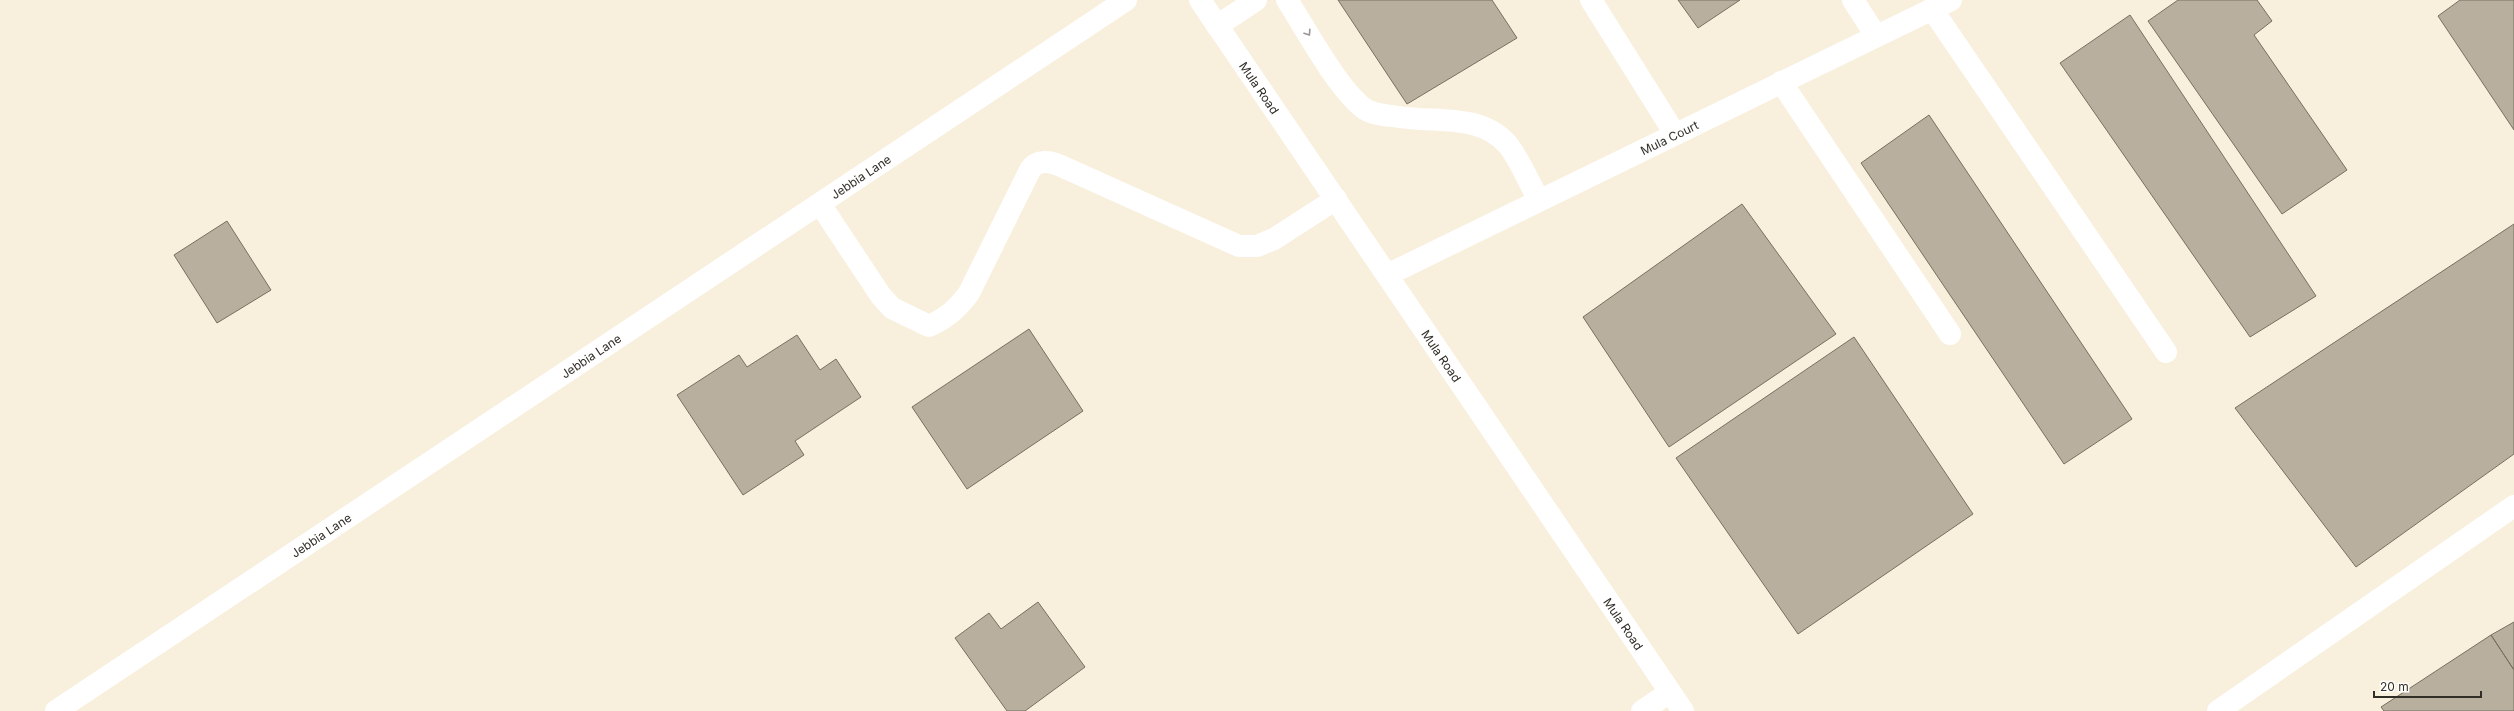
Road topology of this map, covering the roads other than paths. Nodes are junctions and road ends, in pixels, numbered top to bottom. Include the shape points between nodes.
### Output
1 (1126, 0) edge
2 (1200, 0) edge
3 (1256, 0) edge
4 (1287, 0) edge
5 (1591, 0) edge
6 (1852, 0) edge
7 (1942, 4) edge
8 (1217, 26) junction
9 (1876, 36) junction
10 (1781, 82) junction
11 (1675, 134) junction
12 (1336, 199) junction
13 (1539, 200) junction
14 (820, 204) junction
15 (1387, 274) junction
16 (1950, 334) dead end
17 (2166, 352) dead end
18 (2514, 506) edge
19 (1670, 692) junction
20 (56, 711) edge
21 (1642, 711) edge
22 (1683, 711) edge
23 (2218, 711) edge

1 - 14 street, Jebbia Lane
2 - 8 street, Mula Road
3 - 8 street
4 -> 13 street via 1345,90 1362,108 1374,113 1410,119 1473,123 1493,131 1508,145
5 - 11 street
6 - 9 street
7 - 9 street, Mula Court
7 - 17 street
8 - 12 street, Mula Road
9 - 10 street, Mula Court
10 - 11 street, Mula Court
10 - 16 street
11 - 13 street, Mula Court
12 - 14 street via 1274,239 1257,246 1239,246 1045,161 1033,165 1030,170 969,293 944,320 929,326 913,320 889,304
12 - 15 street, Mula Road
13 - 15 street, Mula Court
14 - 20 street, Jebbia Lane
15 - 19 street, Mula Road
18 - 23 street
19 - 21 street
19 - 22 street, Mula Road

